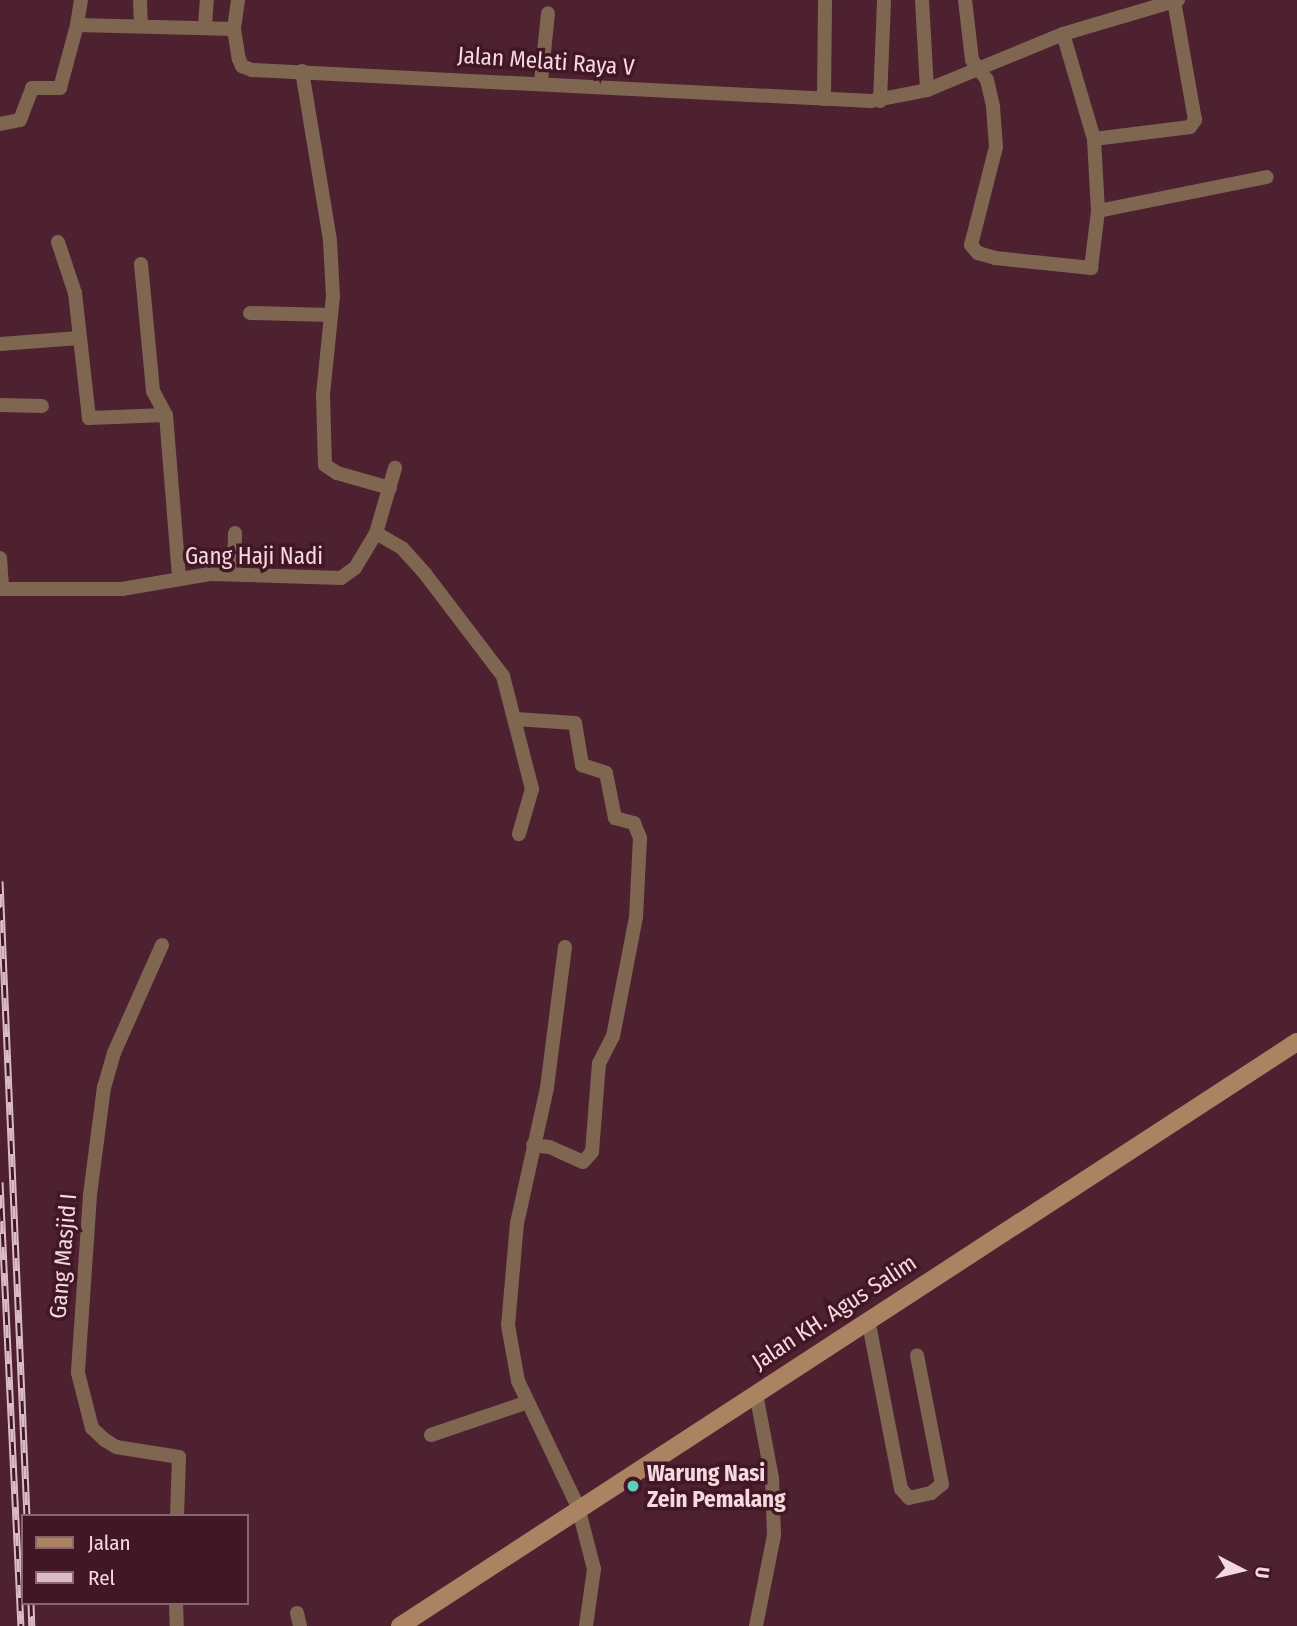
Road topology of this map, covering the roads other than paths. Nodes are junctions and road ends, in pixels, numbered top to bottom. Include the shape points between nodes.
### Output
1 (81, 0) edge
2 (141, 0) edge
3 (207, 0) edge
4 (238, 0) edge
5 (825, 0) edge
6 (884, 0) edge
7 (922, 0) edge
8 (965, 0) edge
9 (1176, 1) edge
10 (548, 13) dead end
11 (77, 25) junction
12 (141, 26) junction
13 (205, 26) junction
14 (234, 29) junction
15 (1063, 34) junction
16 (979, 68) junction
17 (302, 71) junction
18 (541, 82) junction
19 (927, 90) junction
20 (824, 99) junction
21 (880, 101) junction
22 (0, 124) edge
23 (1094, 139) junction
24 (1267, 177) dead end
25 (1098, 211) junction
26 (58, 242) dead end
27 (141, 264) dead end
28 (250, 313) dead end
29 (331, 315) junction
30 (79, 338) junction
31 (0, 344) edge
32 (0, 405) edge
33 (42, 406) dead end
34 (166, 415) junction
35 (395, 468) dead end
36 (390, 488) junction
37 (235, 533) dead end
38 (376, 533) junction
39 (0, 558) edge
40 (234, 574) junction
41 (179, 577) junction
42 (1, 589) edge
43 (515, 719) junction
44 (519, 834) dead end
45 (162, 945) dead end
46 (565, 947) dead end
47 (1297, 1042) edge
48 (533, 1145) junction
49 (867, 1319) junction
50 (917, 1355) dead end
51 (756, 1393) junction
52 (528, 1402) junction
53 (431, 1434) dead end
54 (578, 1507) junction
55 (177, 1514) edge
56 (176, 1605) edge
57 (177, 1626) edge
58 (400, 1626) edge
59 (586, 1626) edge
60 (756, 1626) edge

1 - 11 street
2 - 12 street
3 - 13 street
4 - 14 street
5 - 20 street
6 - 21 street
7 - 19 street
8 - 16 street via 968,40
9 - 15 street, Jalan Melati Raya V
9 - 23 street via 1195,120 1190,127
10 - 18 street
11 - 12 street
11 - 22 street via 60,88 32,88 20,120
12 - 13 street
13 - 14 street
14 - 17 street, Jalan Melati Raya V via 242,66
15 - 16 street, Jalan Melati Raya V
15 - 23 street
16 - 19 street, Jalan Melati Raya V
16 - 25 street via 993,107 996,147 971,245 978,253 995,258 1091,268
17 - 18 street, Jalan Melati Raya V
17 - 29 street via 331,241
18 - 20 street, Jalan Melati Raya V
19 - 21 street, Jalan Melati Raya V
20 - 21 street, Jalan Melati Raya V
23 - 25 street
24 - 25 street
26 - 30 street via 72,282
27 - 34 street via 153,391
28 - 29 street
29 - 36 street via 323,395 324,465
30 - 31 street
30 - 34 street via 89,418
32 - 33 street
34 - 41 street
35 - 36 street, Gang Haji Nadi
36 - 38 street, Gang Haji Nadi
37 - 40 street
38 - 40 street, Gang Haji Nadi via 355,568 341,578
38 - 43 street via 402,548 482,646 503,677
39 - 42 street
40 - 41 street, Gang Haji Nadi
41 - 42 street, Gang Haji Nadi via 122,589
43 - 44 street via 532,789
43 - 48 street via 575,723 582,765 606,773 615,818 634,823 640,838 636,917 613,1036 599,1063 592,1152 583,1162
45 - 55 street, Gang Masjid I via 104,1087 90,1195 78,1373 92,1428 105,1440 116,1447 178,1457
46 - 48 street via 556,1040
47 - 49 street, Jalan KH. Agus Salim
48 - 52 street via 508,1296 509,1350
49 - 50 street via 901,1489 909,1498 937,1490 942,1484
49 - 51 street, Jalan KH. Agus Salim
51 - 54 street, Jalan KH. Agus Salim
51 - 60 street via 772,1478 774,1535
52 - 53 street
52 - 54 street
54 - 58 street, Jalan KH. Agus Salim
54 - 59 street via 594,1569
56 - 57 street

